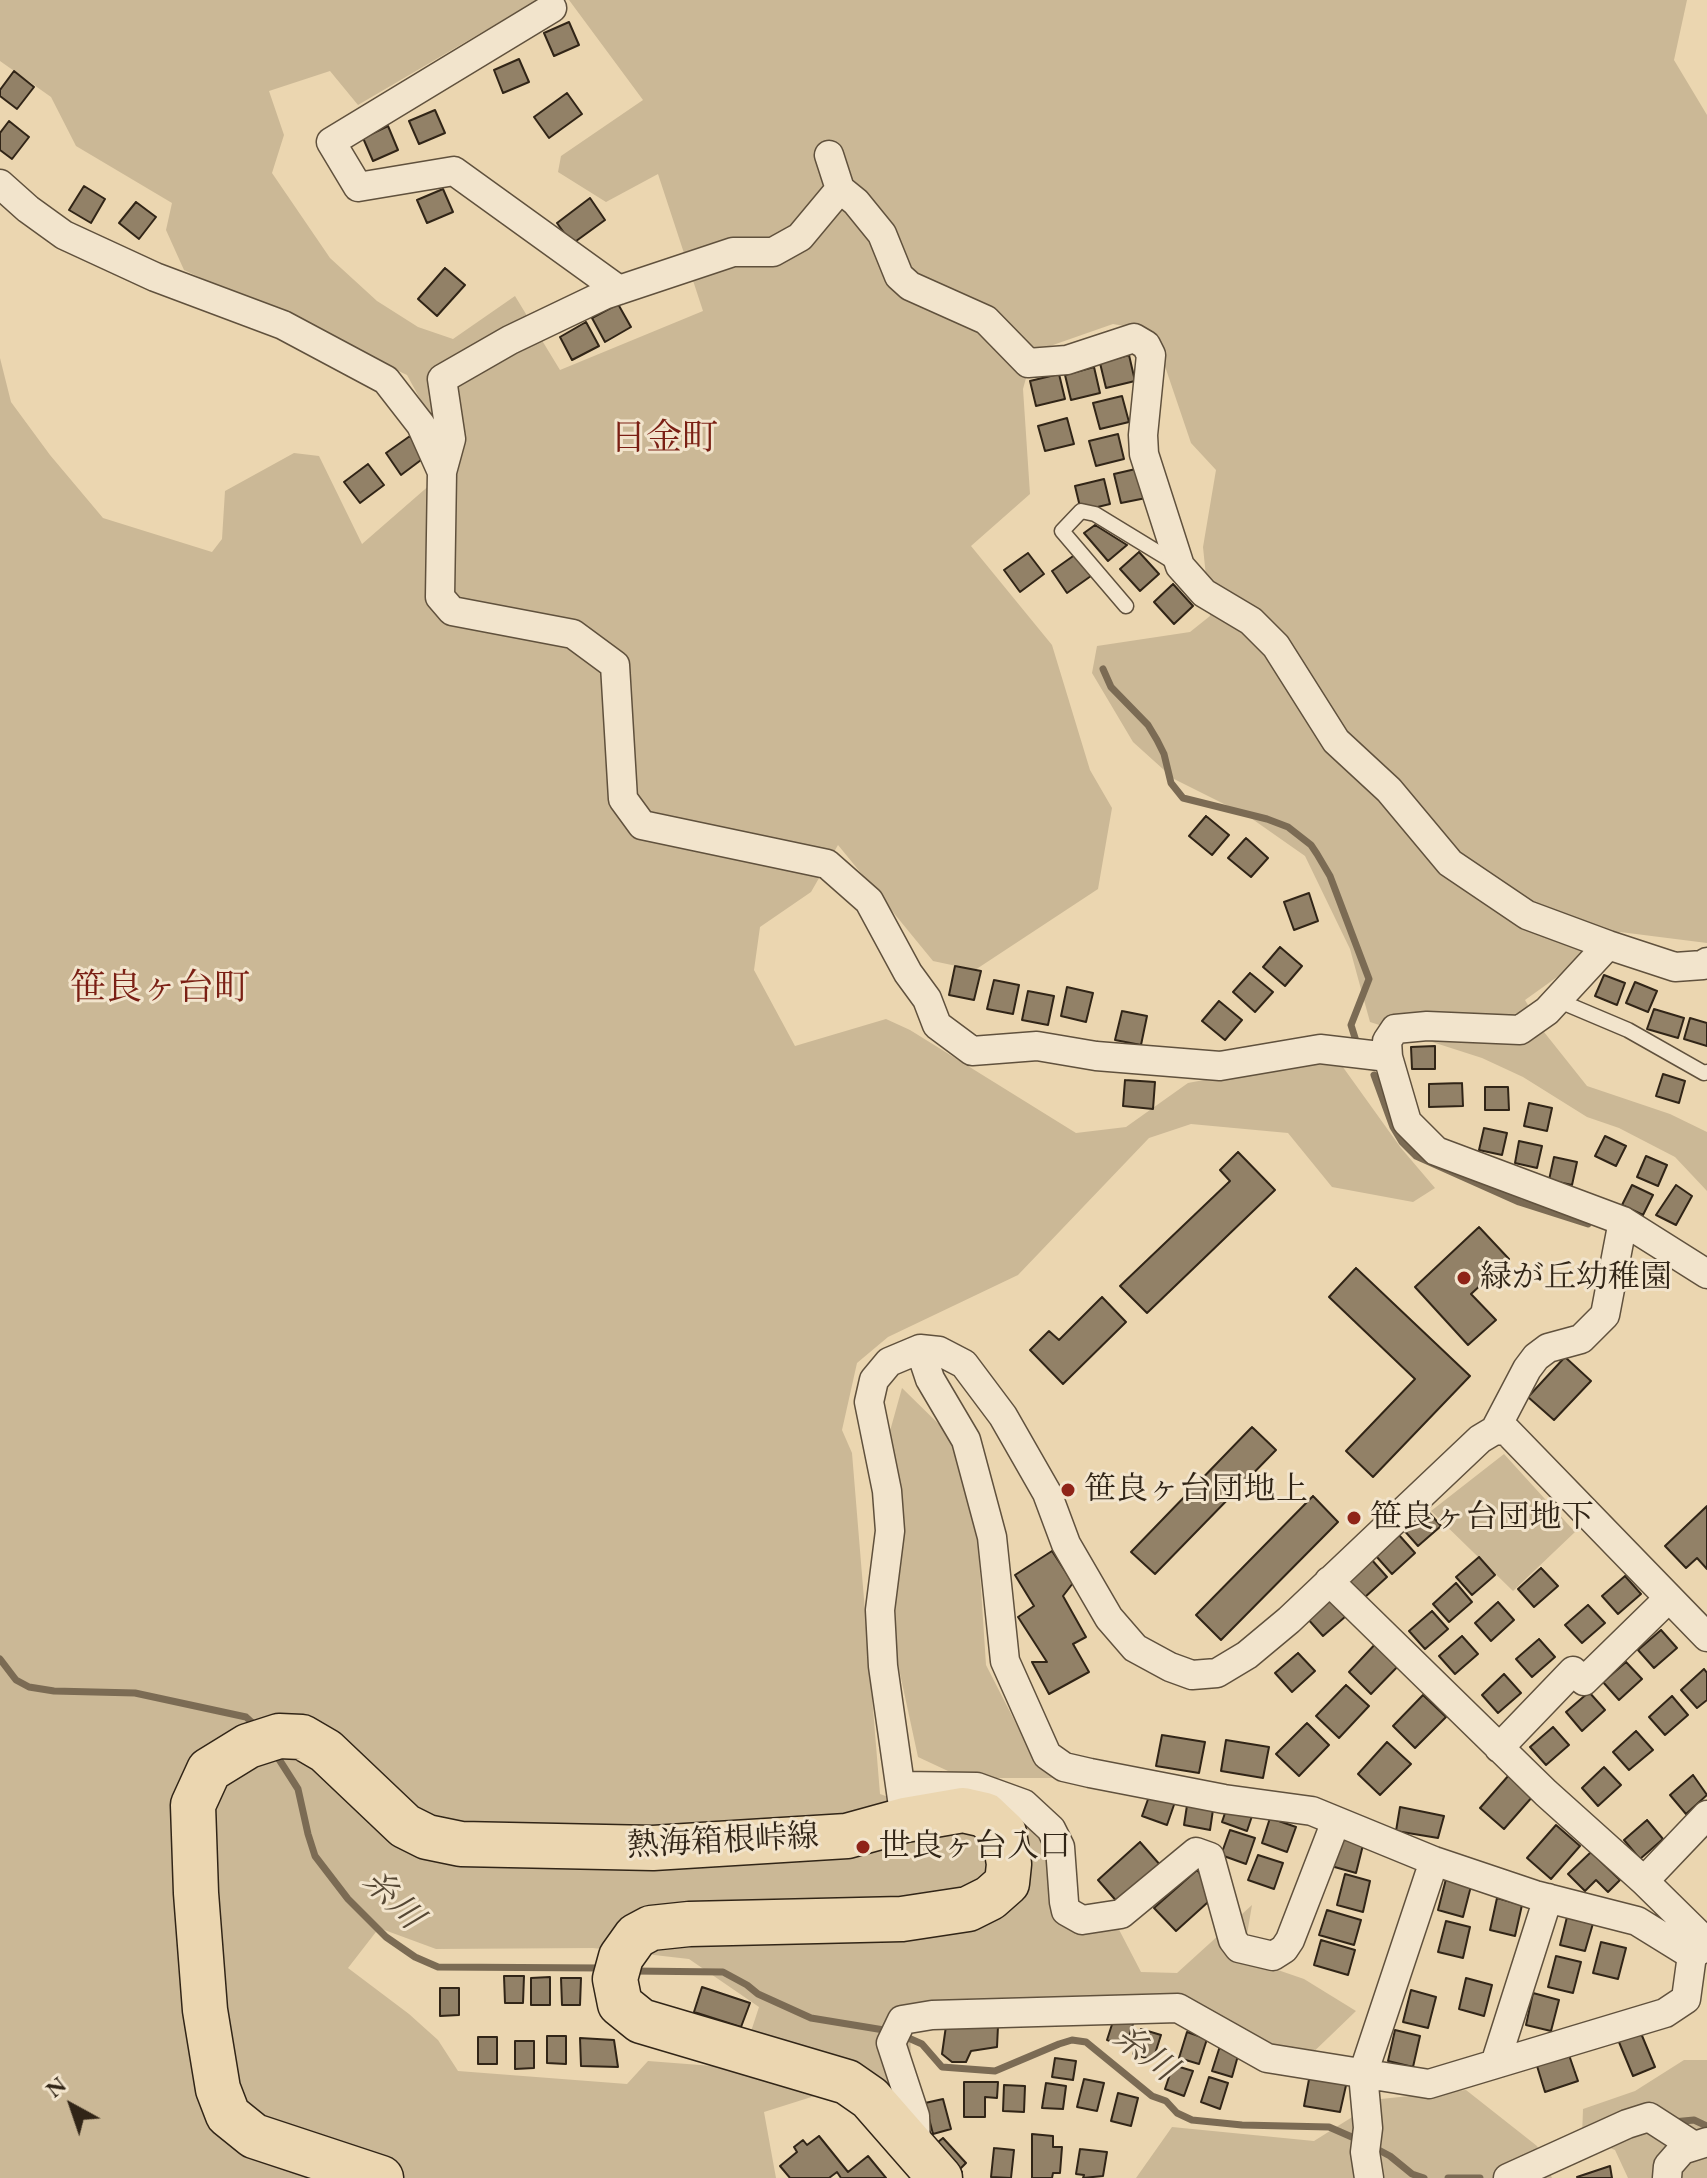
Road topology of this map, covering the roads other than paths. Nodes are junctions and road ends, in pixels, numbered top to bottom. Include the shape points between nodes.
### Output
1 (552, 8) dead end
2 (829, 155) dead end
3 (0, 184) edge
4 (840, 189) junction
5 (619, 290) junction
6 (442, 472) junction
7 (1180, 566) junction
8 (1126, 606) dead end
9 (1608, 945) junction
10 (1707, 962) edge
11 (1557, 1000) junction
12 (1388, 1057) junction
13 (1707, 1072) edge
14 (1623, 1221) junction
15 (1707, 1274) edge
16 (920, 1349) junction
17 (1495, 1430) junction
18 (1329, 1581) junction
19 (1669, 1598) junction
20 (1707, 1637) edge
21 (1499, 1748) junction
22 (903, 1803) junction
23 (1707, 1815) edge
24 (1336, 1821) junction
25 (1434, 1861) junction
26 (1644, 1881) junction
27 (1548, 1898) junction
28 (1702, 1948) edge
29 (1495, 2064) junction
30 (1363, 2074) junction
31 (1700, 2144) edge
32 (932, 2170) edge
33 (381, 2178) edge
34 (1369, 2178) edge
35 (1508, 2178) edge
36 (1667, 2178) edge

1 - 5 street via 331,142 358,187 454,171
2 - 4 street
3 - 6 street via 64,235 155,277 283,325 386,380 421,425
4 - 5 street via 800,237 773,252 733,252
4 - 7 street via 882,234 899,276 986,320 1028,363 1067,360 1134,338 1146,345 1151,355 1144,454
5 - 6 street via 510,340 442,379 451,439
6 - 12 street via 440,597 452,611 573,634 615,665 623,799 642,825 827,864 869,901 937,1025 972,1051 1037,1046 1220,1066 1320,1049
7 - 8 lane via 1095,514 1081,511 1062,531
7 - 9 street via 1204,593 1251,621 1276,646 1336,741 1389,790 1450,863 1527,915
9 - 10 street via 1675,967
9 - 11 street
11 - 12 street via 1520,1030 1395,1029 1387,1041
11 - 13 lane
12 - 14 street via 1407,1122 1436,1151
14 - 15 street
14 - 17 street via 1605,1315 1581,1339 1536,1357
16 - 18 street via 939,1351 964,1364 1003,1416 1047,1493 1088,1586 1135,1648 1192,1675 1217,1673 1247,1655
16 - 22 street via 889,1362 874,1380 869,1402 887,1491 890,1531 880,1610
16 - 24 street via 930,1379 966,1440 992,1537 1005,1661 1047,1755 1064,1767 1090,1773 1312,1811
17 - 18 street
17 - 19 street via 1507,1431
18 - 21 street
19 - 20 street
19 - 21 street via 1584,1681 1573,1671
21 - 26 street
22 - 24 street via 977,1787 1024,1804 1051,1829 1060,1847 1066,1911 1082,1920 1121,1914 1196,1852 1210,1857 1233,1940 1239,1948 1273,1956 1290,1940
22 - 32 main road, 熱海箱根峠線 via 985,1815 1004,1833 1007,1883 968,1909 902,1919 651,1928 636,1936 621,1957 615,1979 620,2004 641,2021 847,2082 870,2098
22 - 33 main road, 熱海箱根峠線 via 847,1836 668,1847 461,1844 405,1826 326,1751 302,1737 279,1736 248,1746 209,1770 193,1805 196,1893 205,2010 218,2089 228,2115 254,2136
23 - 26 street
24 - 25 street
25 - 27 street
25 - 30 street
26 - 28 street
27 - 28 street via 1637,1921
27 - 29 street
28 - 29 street via 1686,1999 1665,2013
29 - 30 street via 1429,2084
30 - 32 street via 1267,2058 1178,2008 902,2020 891,2043
30 - 34 street
31 - 35 street via 1649,2117
31 - 36 street via 1682,2150 1668,2166

